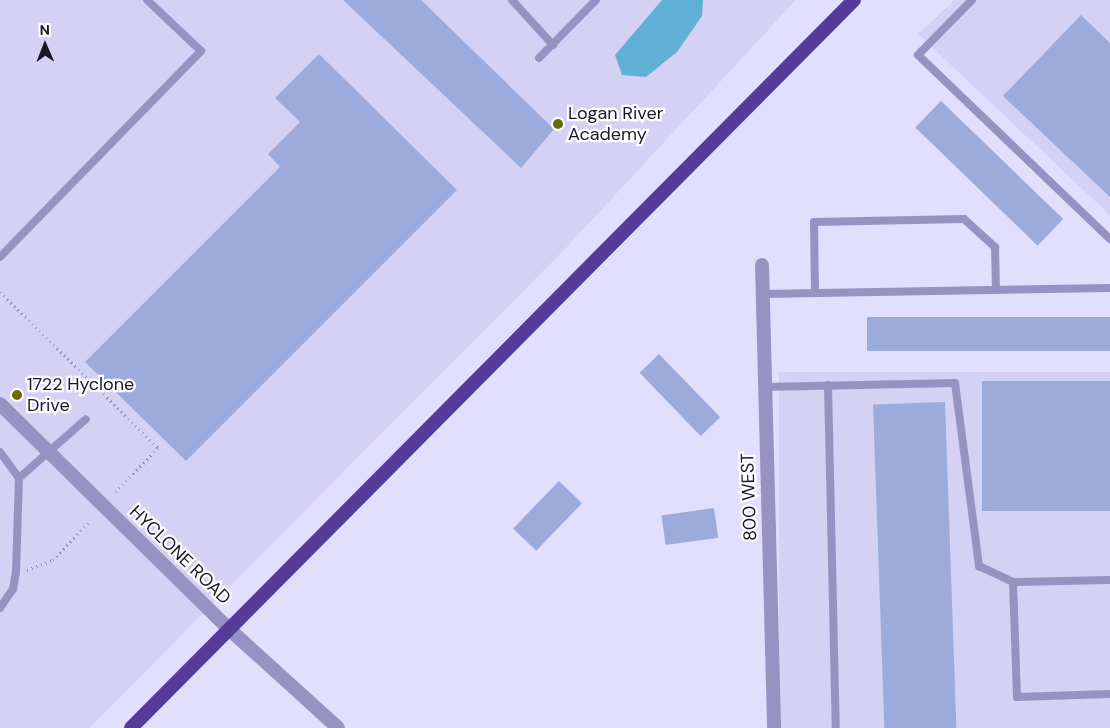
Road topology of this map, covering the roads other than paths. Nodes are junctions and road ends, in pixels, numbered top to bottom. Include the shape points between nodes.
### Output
1 (147, 0) edge
2 (512, 0) edge
3 (596, 0) edge
4 (854, 0) edge
5 (972, 0) edge
6 (552, 44) junction
7 (539, 58) dead end
8 (1110, 239) edge
9 (0, 257) edge
10 (762, 265) dead end
11 (1110, 288) edge
12 (996, 290) junction
13 (816, 293) junction
14 (763, 294) junction
15 (828, 385) junction
16 (765, 387) junction
17 (0, 404) edge
18 (86, 419) dead end
19 (0, 452) edge
20 (49, 453) junction
21 (19, 478) junction
22 (1110, 580) edge
23 (1012, 582) junction
24 (0, 608) edge
25 (229, 629) junction
26 (1110, 694) edge
27 (132, 728) edge
28 (338, 728) edge
29 (774, 728) edge
30 (836, 728) edge

1 - 9 lane via 201,51
2 - 6 lane
3 - 6 lane
4 - 25 highway
5 - 8 lane via 918,55
6 - 7 lane
10 - 14 street, 800 WEST
11 - 12 lane
12 - 13 lane
12 - 13 lane via 995,247 964,219 955,219 814,222
13 - 14 lane
14 - 16 street, 800 WEST
15 - 16 lane
15 - 23 lane via 955,383 979,566
15 - 30 lane
16 - 29 street, 800 WEST
17 - 20 street, HYCLONE ROAD
18 - 20 lane
19 - 21 lane
20 - 21 lane
20 - 25 street, HYCLONE ROAD
21 - 24 lane via 14,589
22 - 23 lane
23 - 26 lane via 1017,697
25 - 27 highway
25 - 28 street, HYCLONE ROAD

